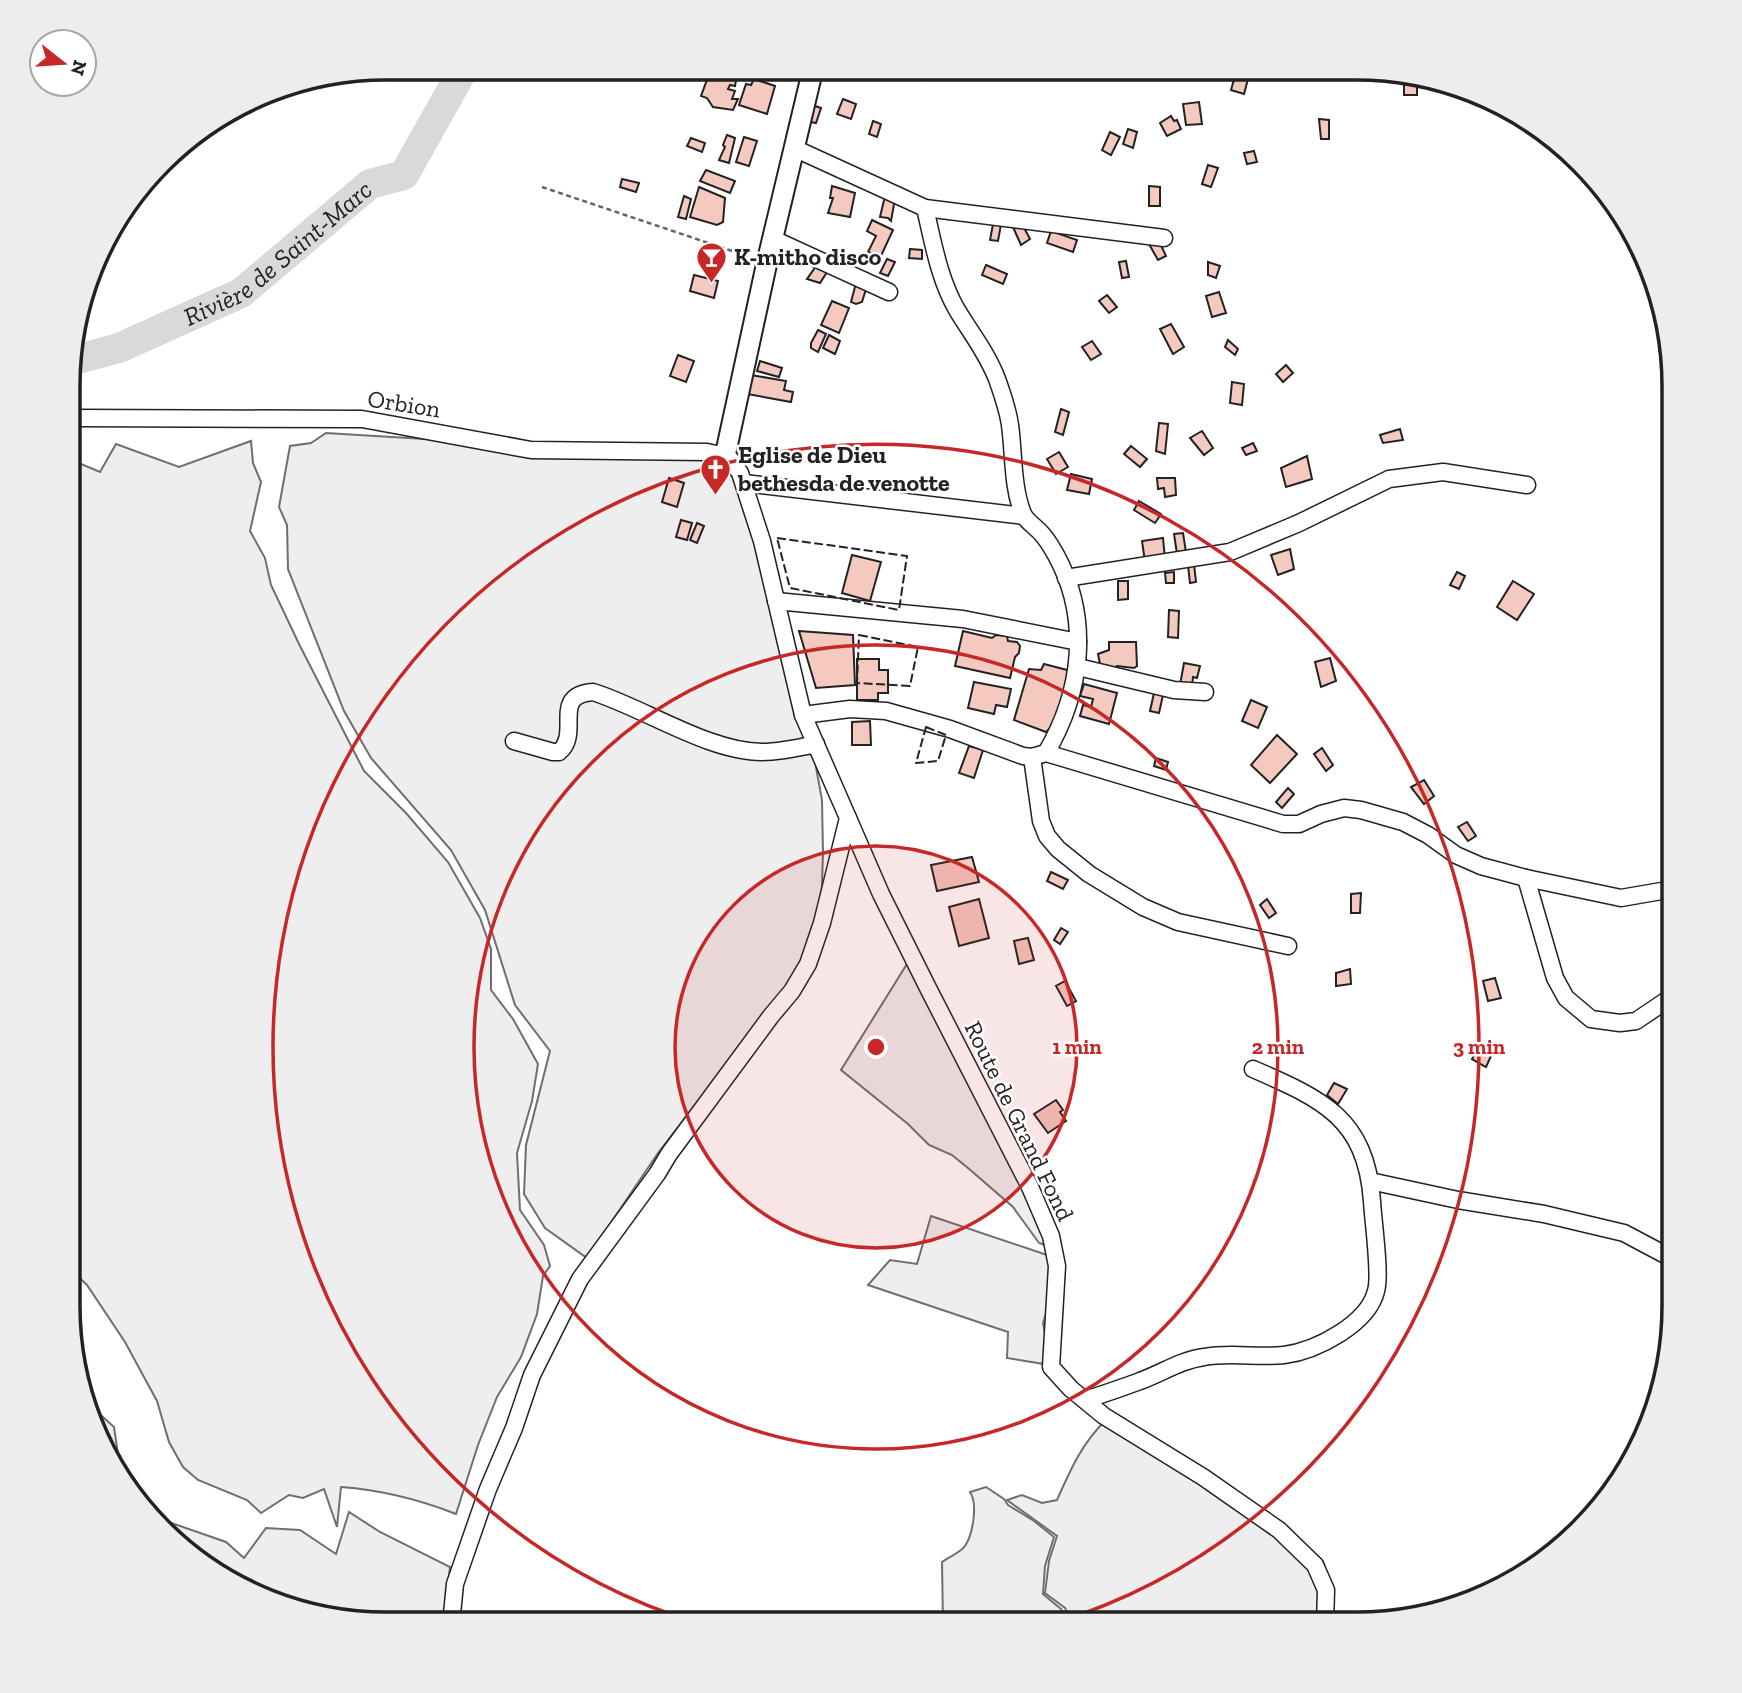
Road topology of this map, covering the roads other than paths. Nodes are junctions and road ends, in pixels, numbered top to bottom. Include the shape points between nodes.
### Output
1 (811, 80) edge
2 (796, 149) junction
3 (925, 208) junction
4 (1164, 238) dead end
5 (773, 239) junction
6 (889, 292) dead end
7 (80, 418) edge
8 (725, 456) junction
9 (744, 483) junction
10 (1527, 485) dead end
11 (1024, 516) junction
12 (1066, 578) junction
13 (776, 601) junction
14 (1078, 642) junction
15 (1078, 667) junction
16 (1205, 692) dead end
17 (803, 715) junction
18 (514, 741) dead end
19 (816, 744) junction
20 (1039, 755) junction
21 (848, 818) junction
22 (1526, 878) junction
23 (1662, 891) edge
24 (1288, 946) dead end
25 (1662, 1003) edge
26 (1253, 1069) dead end
27 (1370, 1181) junction
28 (1662, 1253) edge
29 (1085, 1400) junction
30 (452, 1612) edge
31 (1325, 1612) edge

1 - 2 street
2 - 3 street
2 - 5 street
3 - 4 street
3 - 11 street via 939,266 956,308 978,339 997,379 1010,423 1013,472
5 - 6 street
5 - 8 street
7 - 8 street, Orbion via 362,419 531,450 688,451
8 - 9 street, Route de Grand Fond
9 - 11 street
9 - 13 street, Route de Grand Fond
10 - 12 street via 1443,472 1389,480 1230,552
11 - 12 street via 1043,535
12 - 14 street
13 - 14 street via 963,619
13 - 17 street, Route de Grand Fond
14 - 15 street
15 - 16 street via 1174,690
15 - 20 street via 1055,737
17 - 19 street, Route de Grand Fond
17 - 20 street via 850,709 886,711 1010,752
18 - 19 street via 559,752 568,740 570,704 581,693 593,692 742,750 762,752
19 - 21 street, Route de Grand Fond
20 - 22 street via 1283,824 1299,824 1344,807 1361,810 1404,822 1481,866
20 - 24 street via 1041,821 1047,836 1090,874 1143,907 1178,922
21 - 29 street, Route de Grand Fond via 881,894 1051,1236 1057,1266 1051,1367
21 - 30 street via 808,964 580,1279 532,1374 455,1584
22 - 23 street via 1621,898
22 - 25 street via 1555,978 1566,998 1591,1019 1620,1023 1636,1021
26 - 27 street via 1306,1092 1344,1123 1362,1150
27 - 28 street via 1623,1233
27 - 29 street via 1377,1289 1371,1304 1346,1329 1323,1344 1285,1355 1189,1360
29 - 31 street, Route de Grand Fond via 1279,1530 1315,1565 1326,1590

